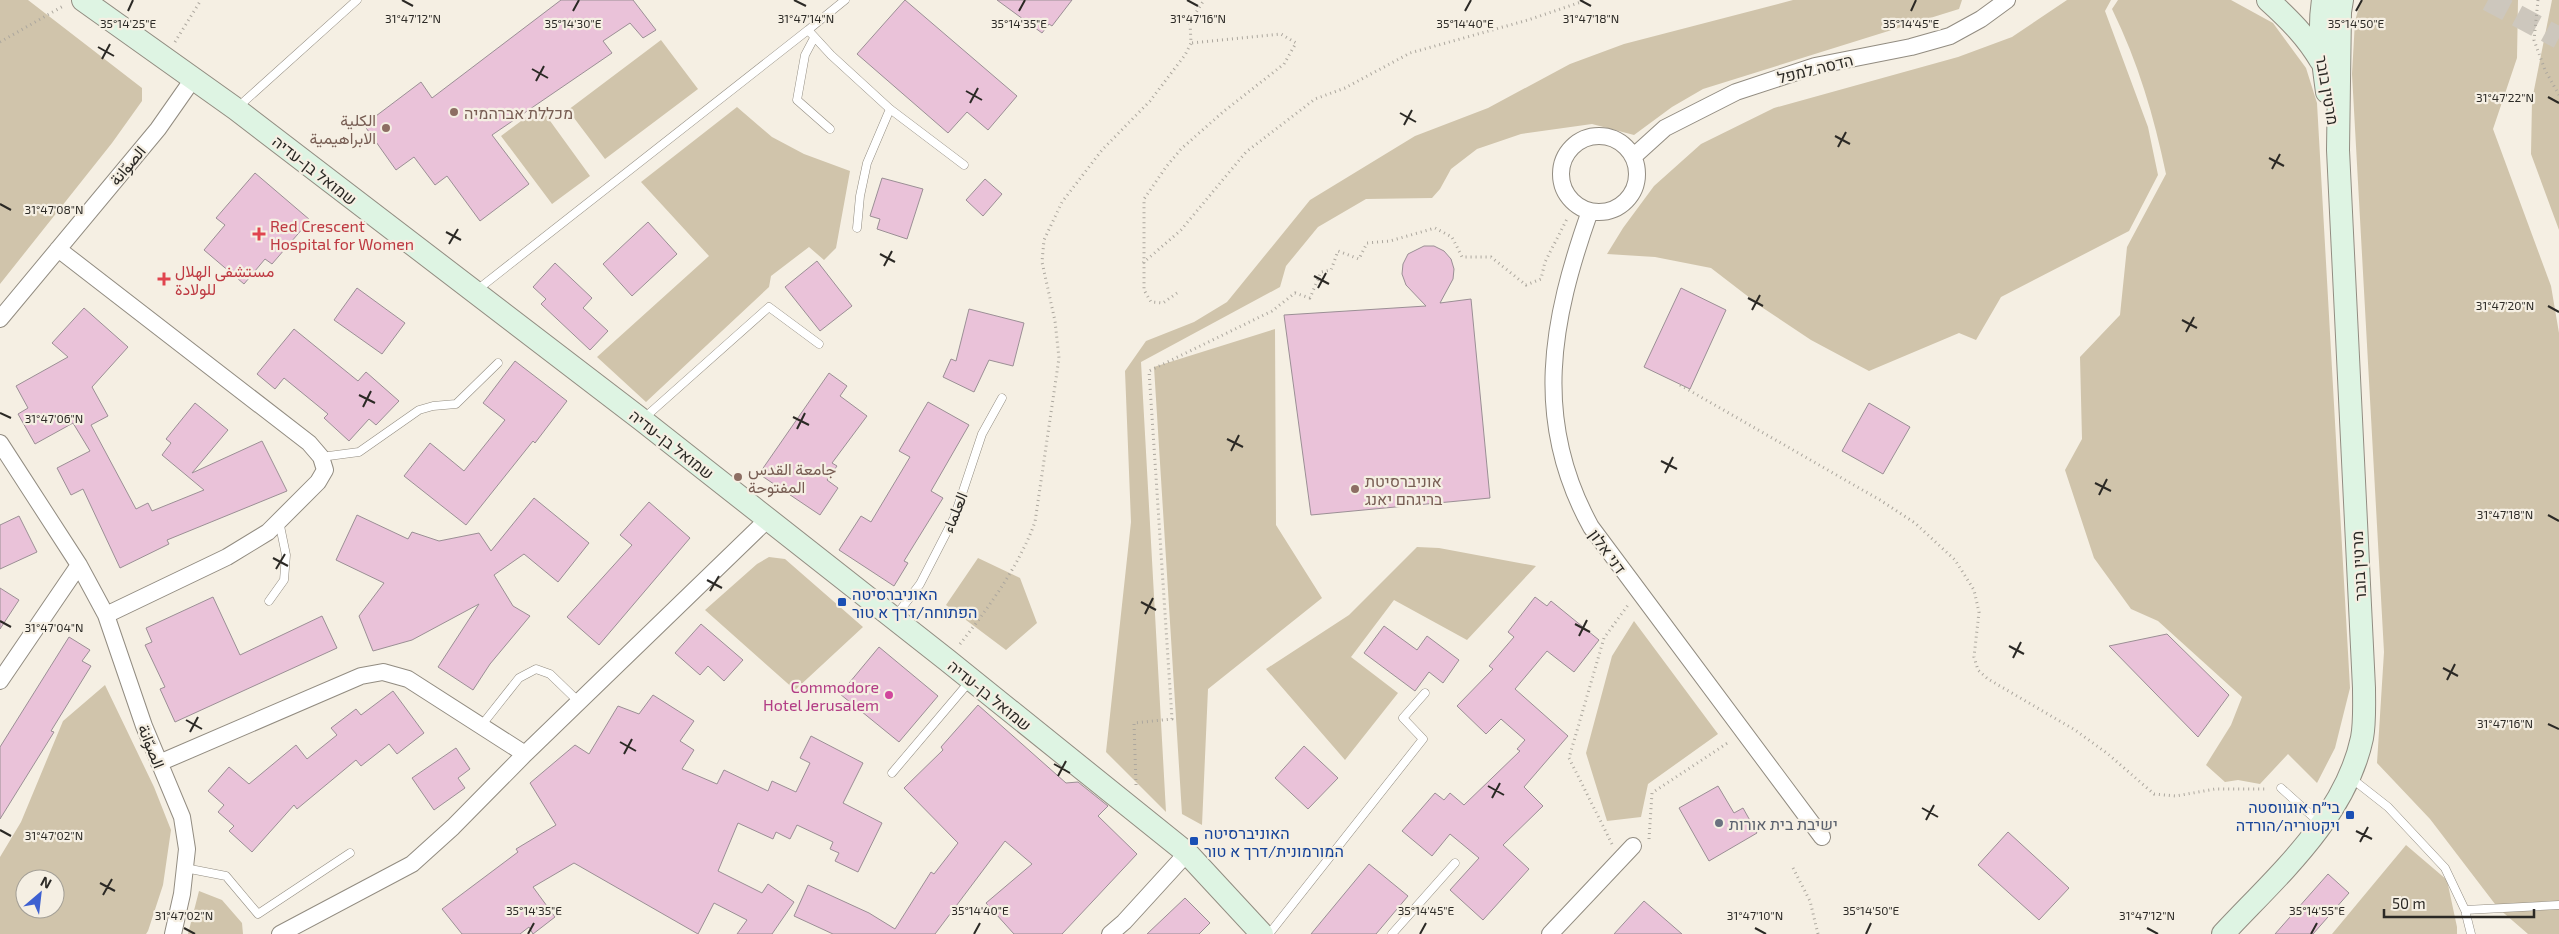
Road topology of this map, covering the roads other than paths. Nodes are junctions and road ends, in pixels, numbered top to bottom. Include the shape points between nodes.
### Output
1 (357, 0) edge
2 (845, 0) edge
3 (2007, 0) edge
4 (2270, 0) edge
5 (74, 2) edge
6 (2331, 6) edge
7 (808, 30) junction
8 (814, 38) junction
9 (2323, 64) junction
10 (193, 79) junction
11 (236, 109) junction
12 (890, 109) junction
13 (830, 129) dead end
14 (2338, 150) junction
15 (1633, 157) junction
16 (964, 165) dead end
17 (1590, 212) junction
18 (857, 228) dead end
19 (58, 249) junction
20 (474, 292) junction
21 (0, 319) edge
22 (819, 344) dead end
23 (498, 363) dead end
24 (1002, 398) dead end
25 (642, 420) junction
26 (0, 444) edge
27 (321, 457) junction
28 (768, 519) junction
29 (279, 521) junction
30 (79, 565) junction
31 (269, 601) dead end
32 (106, 616) junction
33 (894, 619) junction
34 (0, 681) edge
35 (971, 681) junction
36 (1425, 693) dead end
37 (579, 702) junction
38 (481, 726) junction
39 (525, 754) junction
40 (159, 763) junction
41 (892, 773) dead end
42 (2350, 777) junction
43 (2281, 788) road end
44 (2322, 825) junction
45 (1822, 837) dead end
46 (1633, 846) road end
47 (350, 853) dead end
48 (1187, 853) junction
49 (1455, 864) dead end
50 (185, 868) junction
51 (2559, 905) edge
52 (2465, 910) junction
53 (174, 934) edge
54 (280, 934) edge
55 (1110, 934) edge
56 (1262, 934) edge
57 (1269, 934) edge
58 (1392, 934) edge
59 (1550, 934) edge
60 (2222, 934) edge
61 (2471, 934) edge

1 - 11 lane
2 - 7 lane
3 - 15 street, הדסה למפל via 1950,36 1815,66 1736,92 1665,128
4 - 6 street
4 - 9 street via 2310,42
5 - 10 street, שמואל בן-עדיה via 166,58
6 - 9 street, מרטין בובר
6 - 14 street, מרטין בובר
7 - 8 lane
7 - 20 lane
8 - 12 lane
8 - 13 lane via 805,55 797,100
9 - 14 street, מרטין בובר
10 - 11 street, שמואל בן-עדיה
10 - 19 street, الصوّانة via 158,129
11 - 20 street, שמואל בן-עדיה
12 - 16 lane
12 - 18 lane via 867,163
14 - 42 street, מרטין בובר via 2364,688 2362,738
15 - 17 street via 1637,175 1630,197 1608,212
15 - 17 street via 1612,138 1598,136 1585,138 1567,153 1561,168 1561,181 1574,204
17 - 45 street, דני אלון via 1568,275 1558,323 1553,394 1555,428 1570,487 1590,527
19 - 21 street, الصوّانة
19 - 27 street via 310,443
20 - 25 street, שמואל בן-עדיה
22 - 25 lane via 770,307
23 - 27 lane via 456,404 419,410 359,452
24 - 33 lane, العلماء via 982,434 954,518 920,584
25 - 28 street, שמואל בן-עדיה
26 - 30 street, الصوّانة
27 - 29 street via 325,470 318,482
28 - 33 street, שמואל בן-עדיה
28 - 37 street
29 - 31 lane via 286,555 284,580
29 - 32 street via 268,532 227,557
30 - 32 street, الصوّانة
30 - 34 street
32 - 40 street, الصوّانة
33 - 35 street, שמואל בן-עדיה
35 - 41 lane
35 - 48 street, שמואל בן-עדיה
36 - 57 lane via 1403,718 1423,739
37 - 38 lane via 550,674 536,669 519,678
37 - 39 street
38 - 39 street
38 - 40 street via 408,679 382,672 361,676
39 - 54 street via 453,828 412,864
40 - 50 street, الصوّانة via 182,817 187,849
42 - 44 street, מרטין בובר
42 - 52 lane via 2388,807 2445,868
43 - 44 lane
44 - 60 street, מרטין בובר
46 - 59 street
47 - 50 lane via 258,914 226,876
48 - 55 street
48 - 56 street, שמואל בן-עדיה
49 - 58 lane
50 - 53 street, الصوّانة
51 - 52 lane
52 - 61 lane

